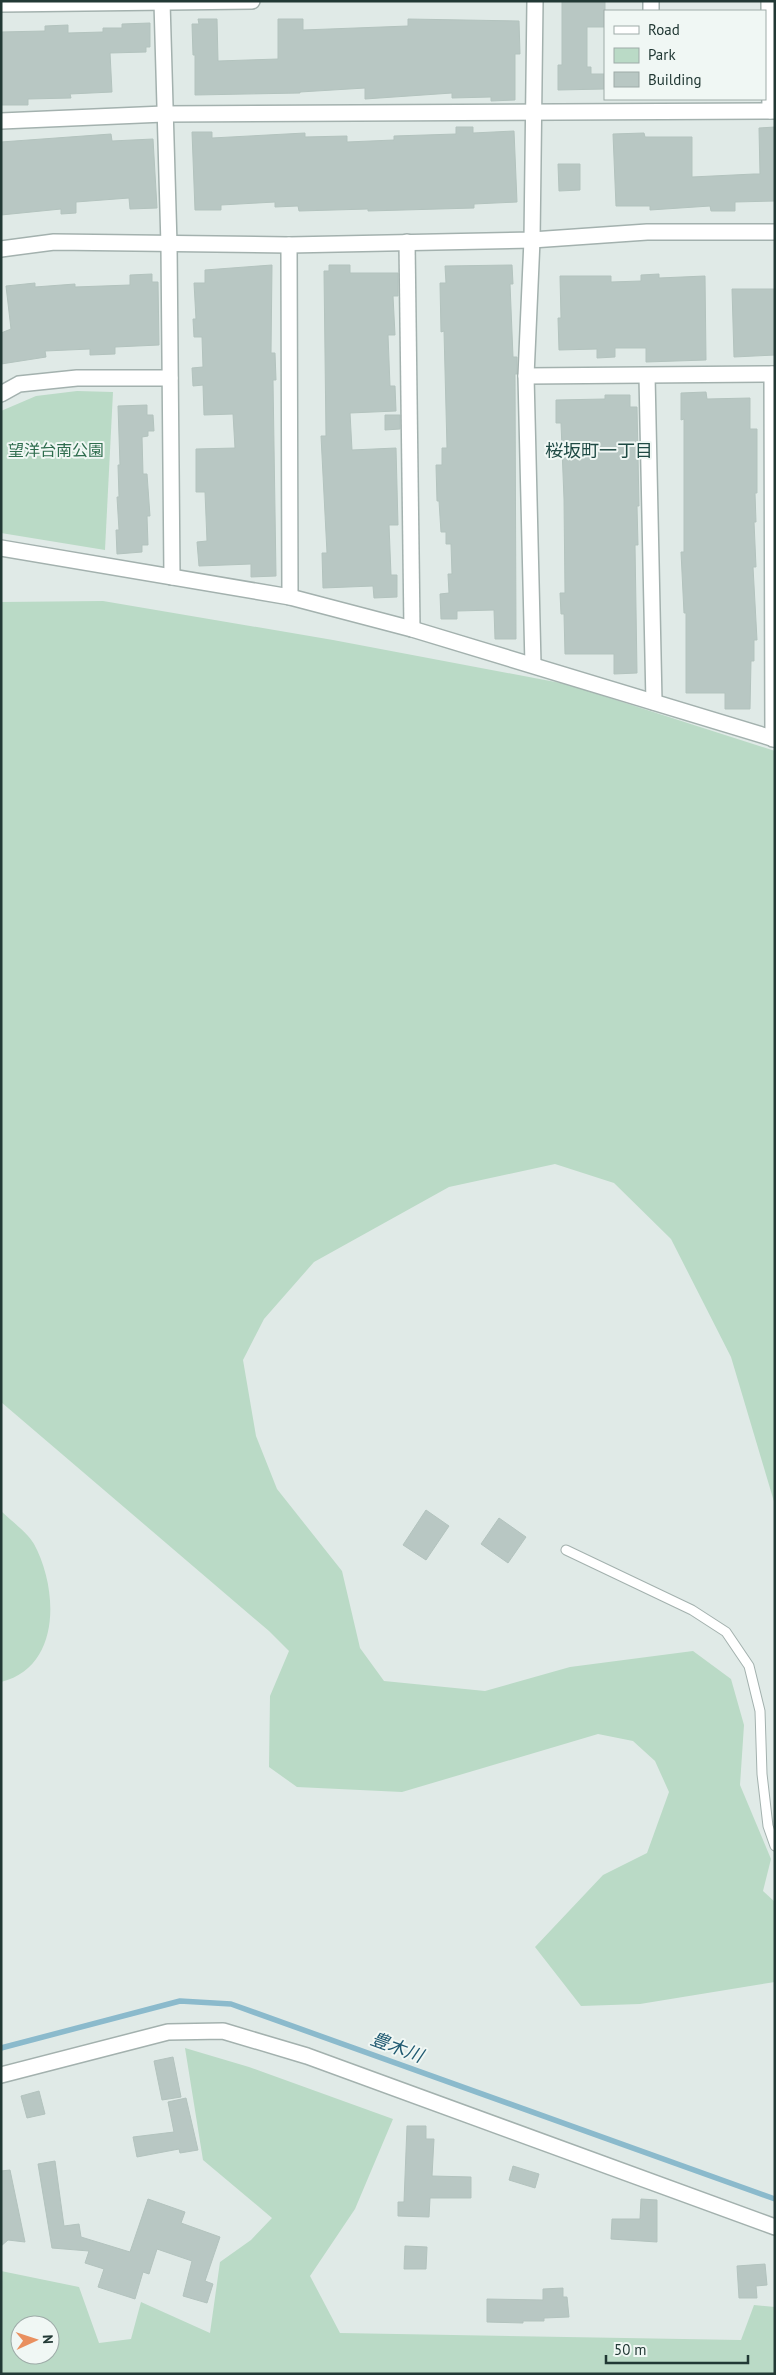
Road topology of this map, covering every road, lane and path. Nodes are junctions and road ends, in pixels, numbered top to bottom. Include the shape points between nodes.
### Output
1 (252, 1) edge
2 (535, 1) edge
3 (769, 1) edge
4 (162, 2) edge
5 (1, 4) edge
6 (653, 105) edge
7 (535, 111) junction
8 (773, 111) edge
9 (164, 114) junction
10 (1, 121) edge
11 (775, 232) edge
12 (532, 240) junction
13 (407, 242) junction
14 (169, 245) junction
15 (289, 245) junction
16 (1, 249) edge
17 (773, 374) edge
18 (526, 376) junction
19 (647, 376) junction
20 (170, 378) junction
21 (1, 394) edge
22 (1, 548) edge
23 (172, 578) junction
24 (290, 597) junction
25 (412, 629) junction
26 (533, 665) junction
27 (654, 702) junction
28 (774, 739) edge
29 (566, 1550) dead end
30 (775, 1846) edge
31 (1, 2076) edge
32 (775, 2226) edge

1 - 4 street
2 - 7 street
3 - 8 street
4 - 5 street
4 - 9 street
6 - 7 street
6 - 8 street
7 - 9 street
7 - 12 street
9 - 10 street
9 - 14 street
11 - 12 street via 647,232
12 - 13 street
12 - 18 street
13 - 15 street
13 - 25 street
14 - 15 street
14 - 16 street via 54,242
14 - 20 street
15 - 24 street
17 - 19 street
17 - 28 street
18 - 19 street
18 - 26 street
19 - 27 street
20 - 21 street via 77,378 19,384
20 - 23 street
22 - 23 street
23 - 24 street
24 - 25 street
25 - 26 street
26 - 27 street
27 - 28 street
29 - 30 lane via 692,1610 726,1632 749,1666 760,1711 762,1774 768,1826
31 - 32 street via 168,2032 223,2031 307,2056

